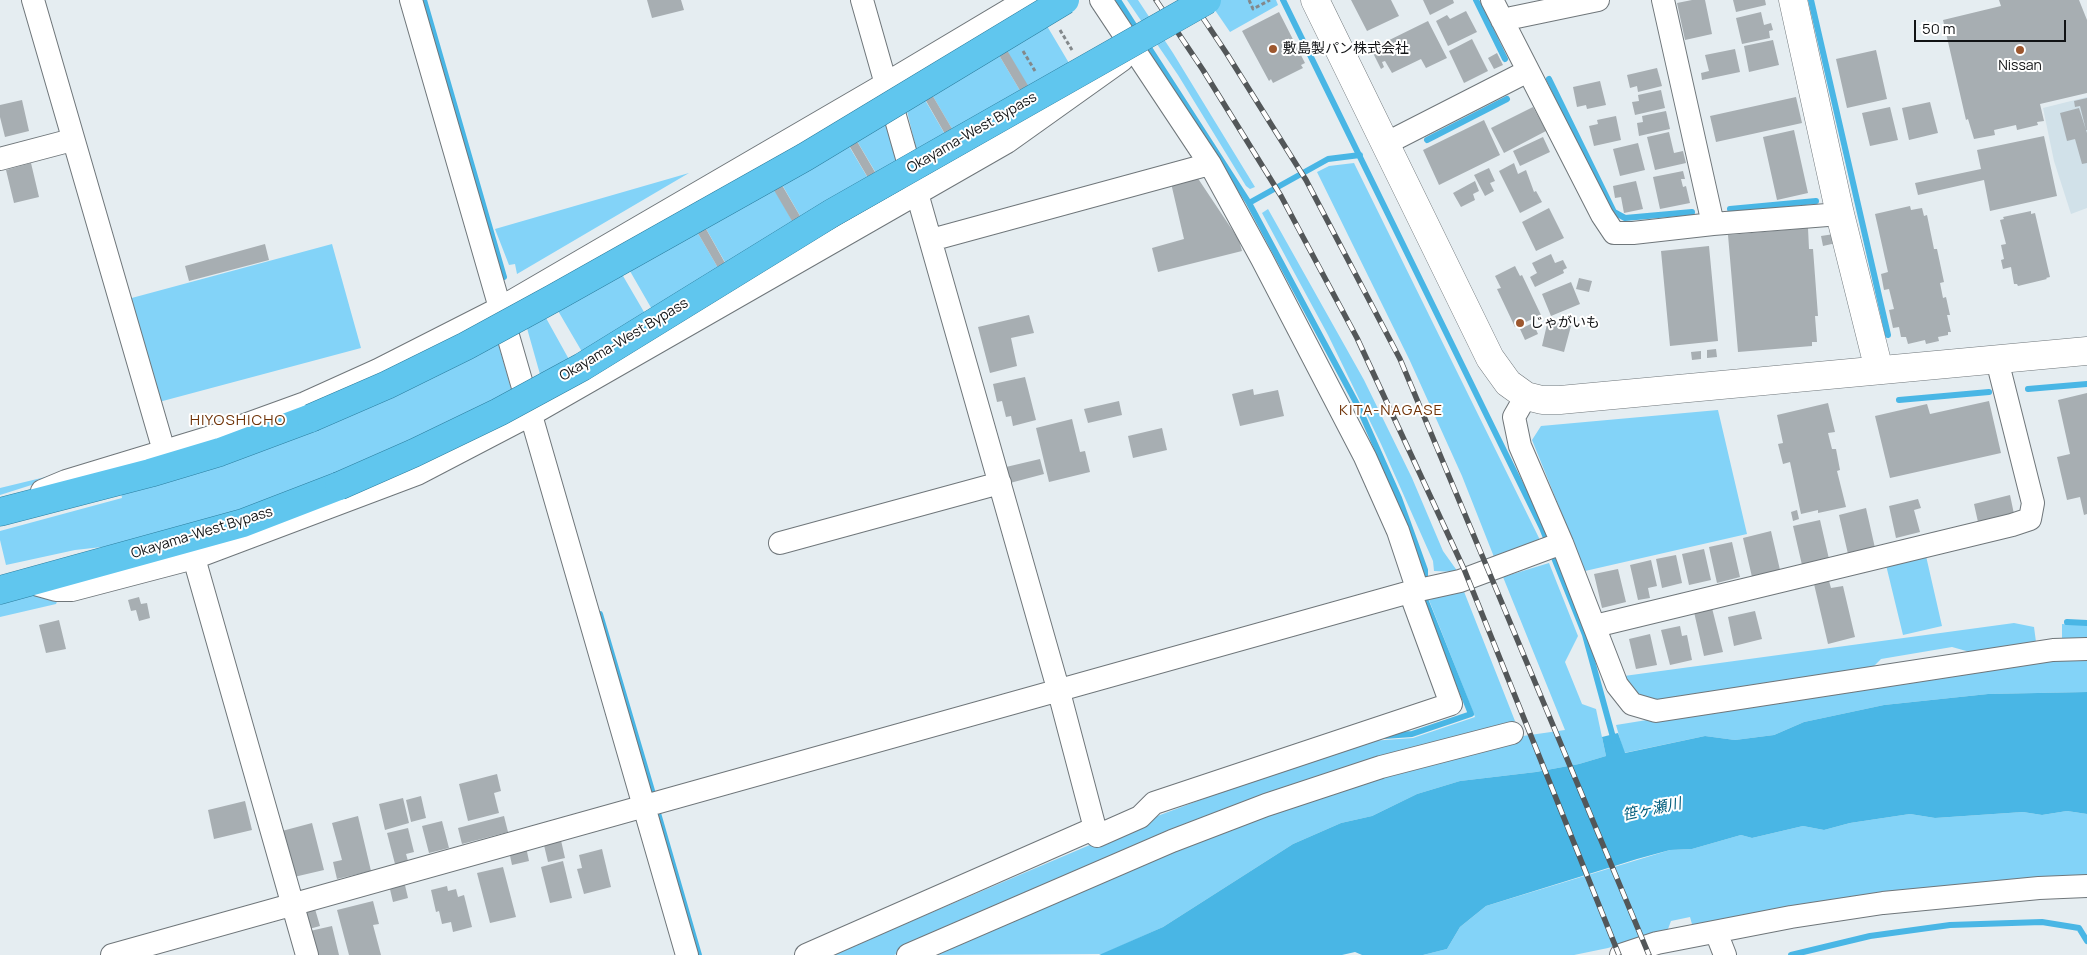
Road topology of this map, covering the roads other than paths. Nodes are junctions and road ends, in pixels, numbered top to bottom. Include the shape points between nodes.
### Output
1 (32, 0) edge
2 (411, 0) edge
3 (862, 0) edge
4 (1026, 0) edge
5 (1064, 0) edge
6 (1101, 0) edge
7 (1207, 0) edge
8 (1315, 0) edge
9 (1492, 0) edge
10 (1598, 0) edge
11 (1663, 0) edge
12 (1794, 0) edge
13 (1502, 20) junction
14 (1135, 51) junction
15 (1528, 71) junction
16 (885, 84) junction
17 (72, 140) junction
18 (1385, 144) junction
19 (0, 159) edge
20 (1210, 164) junction
21 (917, 194) junction
22 (1840, 214) junction
23 (1713, 224) junction
24 (931, 240) junction
25 (500, 308) junction
26 (2087, 351) edge
27 (1997, 360) junction
28 (1879, 370) junction
29 (1526, 396) junction
30 (532, 414) junction
31 (164, 451) junction
32 (1000, 482) junction
33 (0, 511) edge
34 (780, 543) dead end
35 (1554, 546) junction
36 (194, 558) junction
37 (30, 582) junction
38 (0, 590) edge
39 (1420, 590) junction
40 (1595, 626) junction
41 (2087, 649) edge
42 (1059, 692) junction
43 (1512, 733) dead end
44 (644, 807) junction
45 (1095, 828) junction
46 (2087, 886) edge
47 (293, 904) junction
48 (1716, 932) junction
49 (112, 955) edge
50 (307, 955) edge
51 (687, 955) edge
52 (806, 955) edge
53 (908, 955) edge
54 (1621, 955) edge
55 (1725, 955) edge

1 - 17 street
2 - 25 street
3 - 16 street
4 - 16 street
5 - 33 highway, bridge via 806,157 466,346 405,376 311,418 202,457
6 - 14 street
7 - 37 highway, Okayama-West Bypass, bridge via 832,213 582,367 499,412 339,486 243,523
8 - 18 street
9 - 13 street
10 - 13 street
11 - 23 street
12 - 22 street
13 - 15 street
14 - 20 street
14 - 21 street via 1007,142
15 - 18 street
15 - 23 street via 1614,233
16 - 21 street
16 - 25 street
17 - 19 street
17 - 31 street
18 - 29 street via 1490,358 1508,383
20 - 24 street
20 - 39 street via 1365,457
21 - 24 street
21 - 30 street
22 - 23 street
22 - 28 street
24 - 32 street
25 - 30 street
25 - 31 street via 378,370 305,402
26 - 27 street
27 - 28 street
27 - 40 street via 2033,502 2030,518
28 - 29 street via 1560,400
29 - 35 street via 1514,417 1520,446
30 - 36 street via 417,474
30 - 44 street
31 - 33 street via 66,481
32 - 34 street
32 - 42 street
35 - 39 street via 1460,582
35 - 40 street
36 - 37 street via 72,590 56,590
36 - 47 street
37 - 38 highway, Okayama-West Bypass
39 - 42 street
39 - 45 street via 1450,704 1154,802 1140,817 1097,836
40 - 41 street via 1617,685 1632,704 1656,710 2053,650
42 - 44 street
42 - 45 street
43 - 53 street via 1381,767 1266,805 1172,841
44 - 47 street
44 - 51 street
45 - 52 street
46 - 48 street via 1883,903
47 - 49 street
47 - 50 street
48 - 54 street via 1657,943
48 - 55 street

